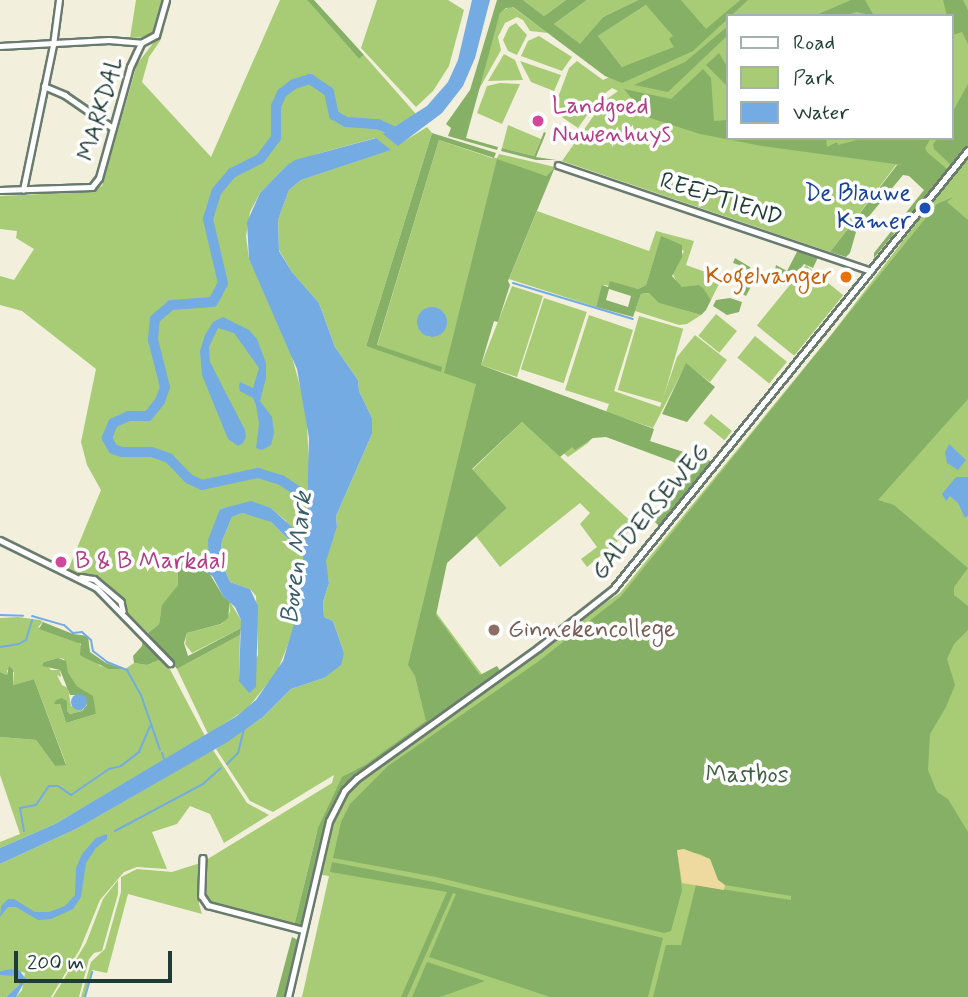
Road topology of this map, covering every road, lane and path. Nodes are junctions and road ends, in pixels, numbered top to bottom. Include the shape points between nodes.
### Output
1 (59, 0) edge
2 (166, 0) edge
3 (141, 43) junction
4 (53, 45) junction
5 (0, 46) edge
6 (44, 86) junction
7 (113, 128) junction
8 (968, 150) edge
9 (558, 165) dead end
10 (0, 190) edge
11 (23, 190) junction
12 (871, 271) junction
13 (0, 540) edge
14 (170, 663) dead end
15 (203, 858) dead end
16 (303, 930) junction
17 (288, 997) edge

1 - 4 street
2 - 3 street, MARKDAL via 156,35
3 - 4 street via 109,40
3 - 7 street, MARKDAL
4 - 5 street
4 - 6 street
6 - 7 street
6 - 11 street
7 - 11 street, MARKDAL via 99,178 92,187
8 - 12 street, GALDERSEWEG
9 - 12 street, REEPTIEND
10 - 11 street, MARKDAL
12 - 16 street, GALDERSEWEG via 613,589 344,791 329,821
13 - 14 street via 96,588
15 - 16 street via 202,896 208,905
16 - 17 street, GALDERSEWEG

